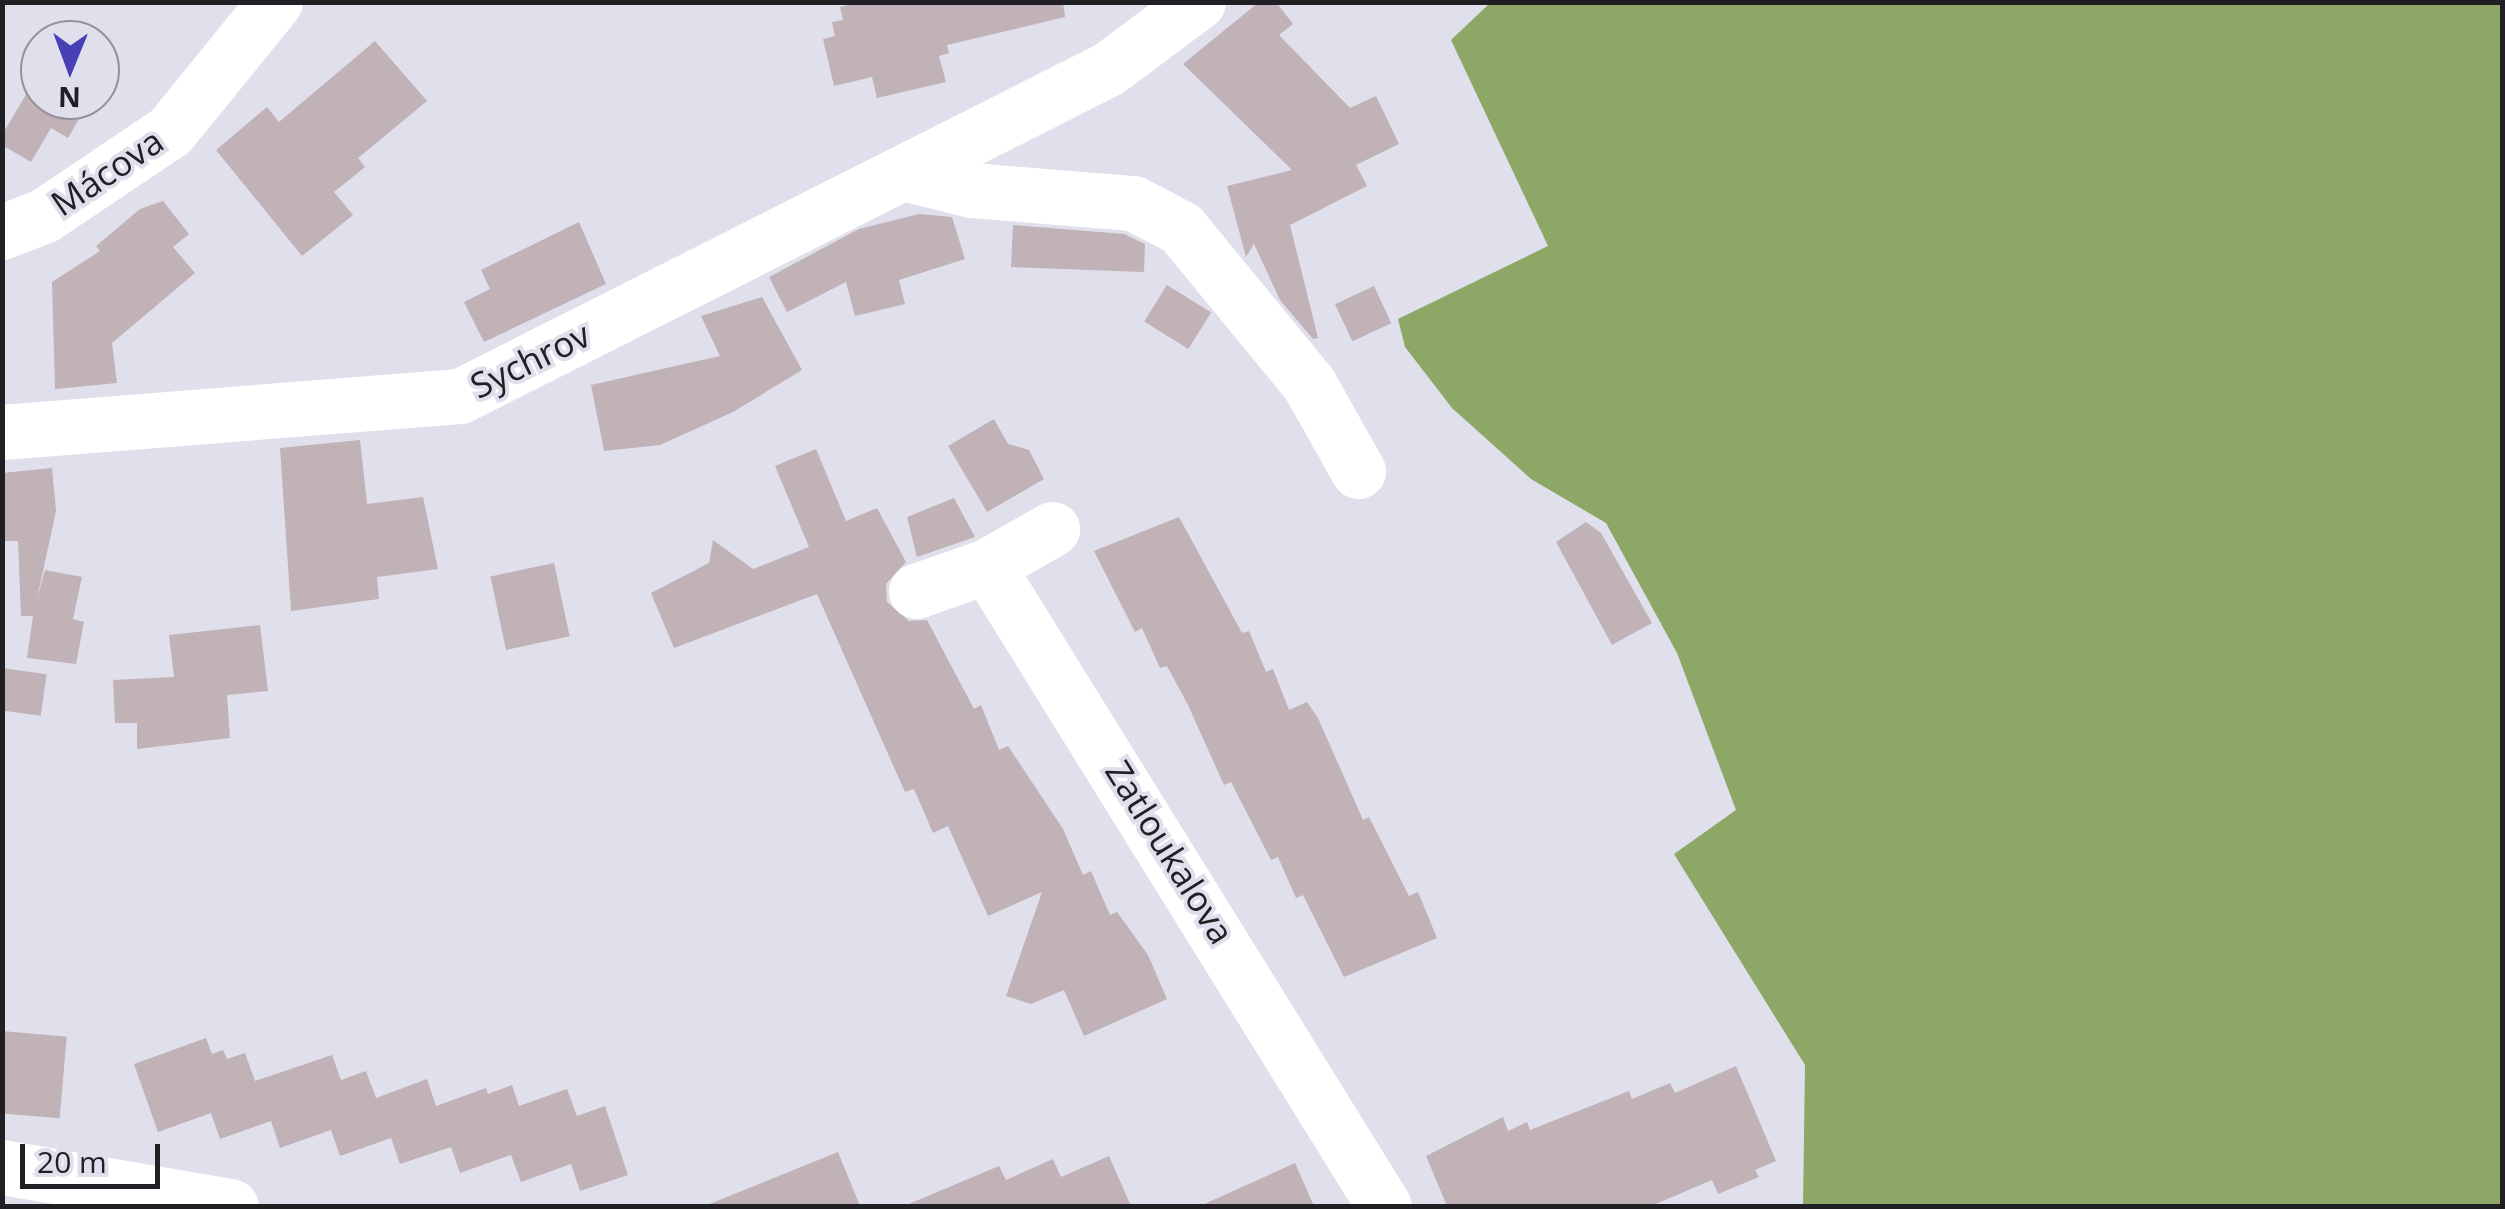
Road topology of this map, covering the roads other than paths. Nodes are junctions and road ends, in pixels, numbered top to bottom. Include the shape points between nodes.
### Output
1 (275, 2) edge
2 (1198, 2) edge
3 (904, 173) junction
4 (2, 232) edge
5 (2, 432) edge
6 (1358, 472) dead end
7 (1052, 529) dead end
8 (987, 566) junction
9 (916, 591) dead end
10 (2, 1167) edge
11 (231, 1206) edge
12 (1384, 1206) edge

1 - 4 street, Mácova via 170,131 45,216
2 - 3 street, Sychrov via 1108,68
3 - 5 street, Sychrov via 460,396
3 - 6 street via 971,190 1132,204 1181,228 1310,384
7 - 8 street
8 - 9 street
8 - 12 street, Zatloukalova
10 - 11 street

